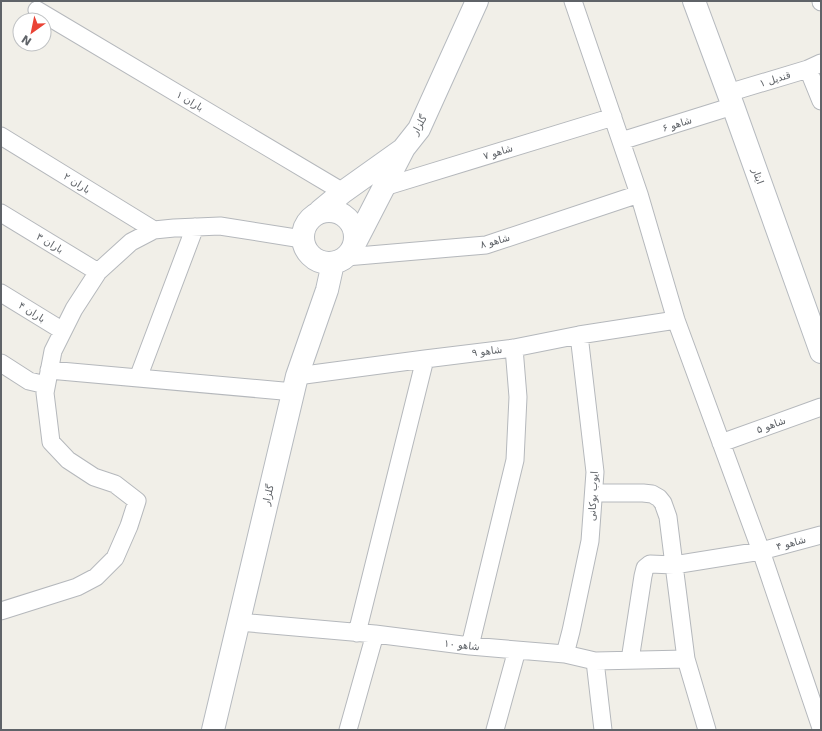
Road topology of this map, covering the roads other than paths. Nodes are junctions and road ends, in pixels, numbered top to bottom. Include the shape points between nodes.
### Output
1 (477, 1) edge
2 (573, 1) edge
3 (694, 1) edge
4 (37, 10) dead end
5 (814, 66) edge
6 (731, 100) junction
7 (821, 101) edge
8 (612, 117) junction
9 (1, 136) edge
10 (621, 141) junction
11 (404, 148) junction
12 (384, 187) junction
13 (343, 192) junction
14 (639, 194) junction
15 (320, 211) junction
16 (1, 213) edge
17 (195, 227) junction
18 (154, 230) junction
19 (302, 239) junction
20 (344, 255) junction
21 (98, 272) junction
22 (1, 293) edge
23 (676, 320) junction
24 (63, 331) junction
25 (580, 335) junction
26 (514, 348) junction
27 (821, 352) edge
28 (425, 359) junction
29 (1, 363) edge
30 (48, 378) junction
31 (138, 378) junction
32 (296, 384) junction
33 (821, 407) edge
34 (722, 443) junction
35 (594, 493) junction
36 (821, 535) edge
37 (761, 551) junction
38 (674, 565) junction
39 (1, 611) edge
40 (238, 622) junction
41 (357, 633) junction
42 (375, 634) junction
43 (470, 646) junction
44 (517, 650) junction
45 (565, 654) junction
46 (686, 659) junction
47 (630, 660) junction
48 (595, 661) junction
49 (821, 728) edge
50 (213, 730) edge
51 (348, 730) edge
52 (495, 730) edge
53 (604, 730) edge
54 (708, 730) edge

1 - 11 street, گلزار via 419,129
2 - 8 street
3 - 6 street, ایثار
4 - 13 street, باران ۱
5 - 6 street, قندیل ۱
5 - 7 street
6 - 10 street, شاهو ۶
6 - 27 street, ایثار
8 - 10 street
8 - 12 street, شاهو ۷
9 - 18 street, باران ۲
10 - 14 street
11 - 12 street, گلزار
11 - 13 street
12 - 20 street, گلزار
13 - 15 street
14 - 20 street, شاهو ۸ via 486,245
14 - 23 street
15 - 19 street via 310,217 303,227
15 - 20 street via 335,210 348,218 355,231
16 - 21 street, باران ۳
17 - 18 street
17 - 19 street via 220,226
17 - 31 street
18 - 21 street via 131,242
19 - 20 street via 307,252 318,262
20 - 32 street, گلزار via 327,290
21 - 24 street
22 - 24 street, باران ۴
23 - 25 street, شاهو ۹
23 - 34 street
24 - 30 street via 53,351
25 - 26 street, شاهو ۹
25 - 35 street, ایوب بوکانی via 595,472
26 - 28 street, شاهو ۹
26 - 43 street via 518,397 514,460
28 - 32 street, شاهو ۹
28 - 41 street
29 - 30 street, شاهو ۹ via 29,380
30 - 31 street, شاهو ۹
30 - 39 street via 45,392 51,442 68,460 94,477 115,484 137,501 115,558 96,577 77,587
31 - 32 street, شاهو ۹
32 - 40 street, گلزار
33 - 34 street, شاهو ۵
34 - 37 street
35 - 38 street via 643,493 659,498 668,517
35 - 45 street, ایوب بوکانی via 590,541
36 - 37 street, شاهو ۴
37 - 38 street, شاهو ۴
37 - 49 street
38 - 46 street
38 - 47 street, شاهو ۴ via 650,564 645,568
40 - 41 street, شاهو ۱۰
40 - 50 street, گلزار
41 - 42 street, شاهو ۱۰
42 - 43 street, شاهو ۱۰
42 - 51 street
43 - 44 street, شاهو ۱۰
44 - 45 street, شاهو ۱۰
44 - 52 street
45 - 48 street, شاهو ۱۰
46 - 47 street, شاهو ۱۰
46 - 54 street
47 - 48 street, شاهو ۱۰
48 - 53 street

